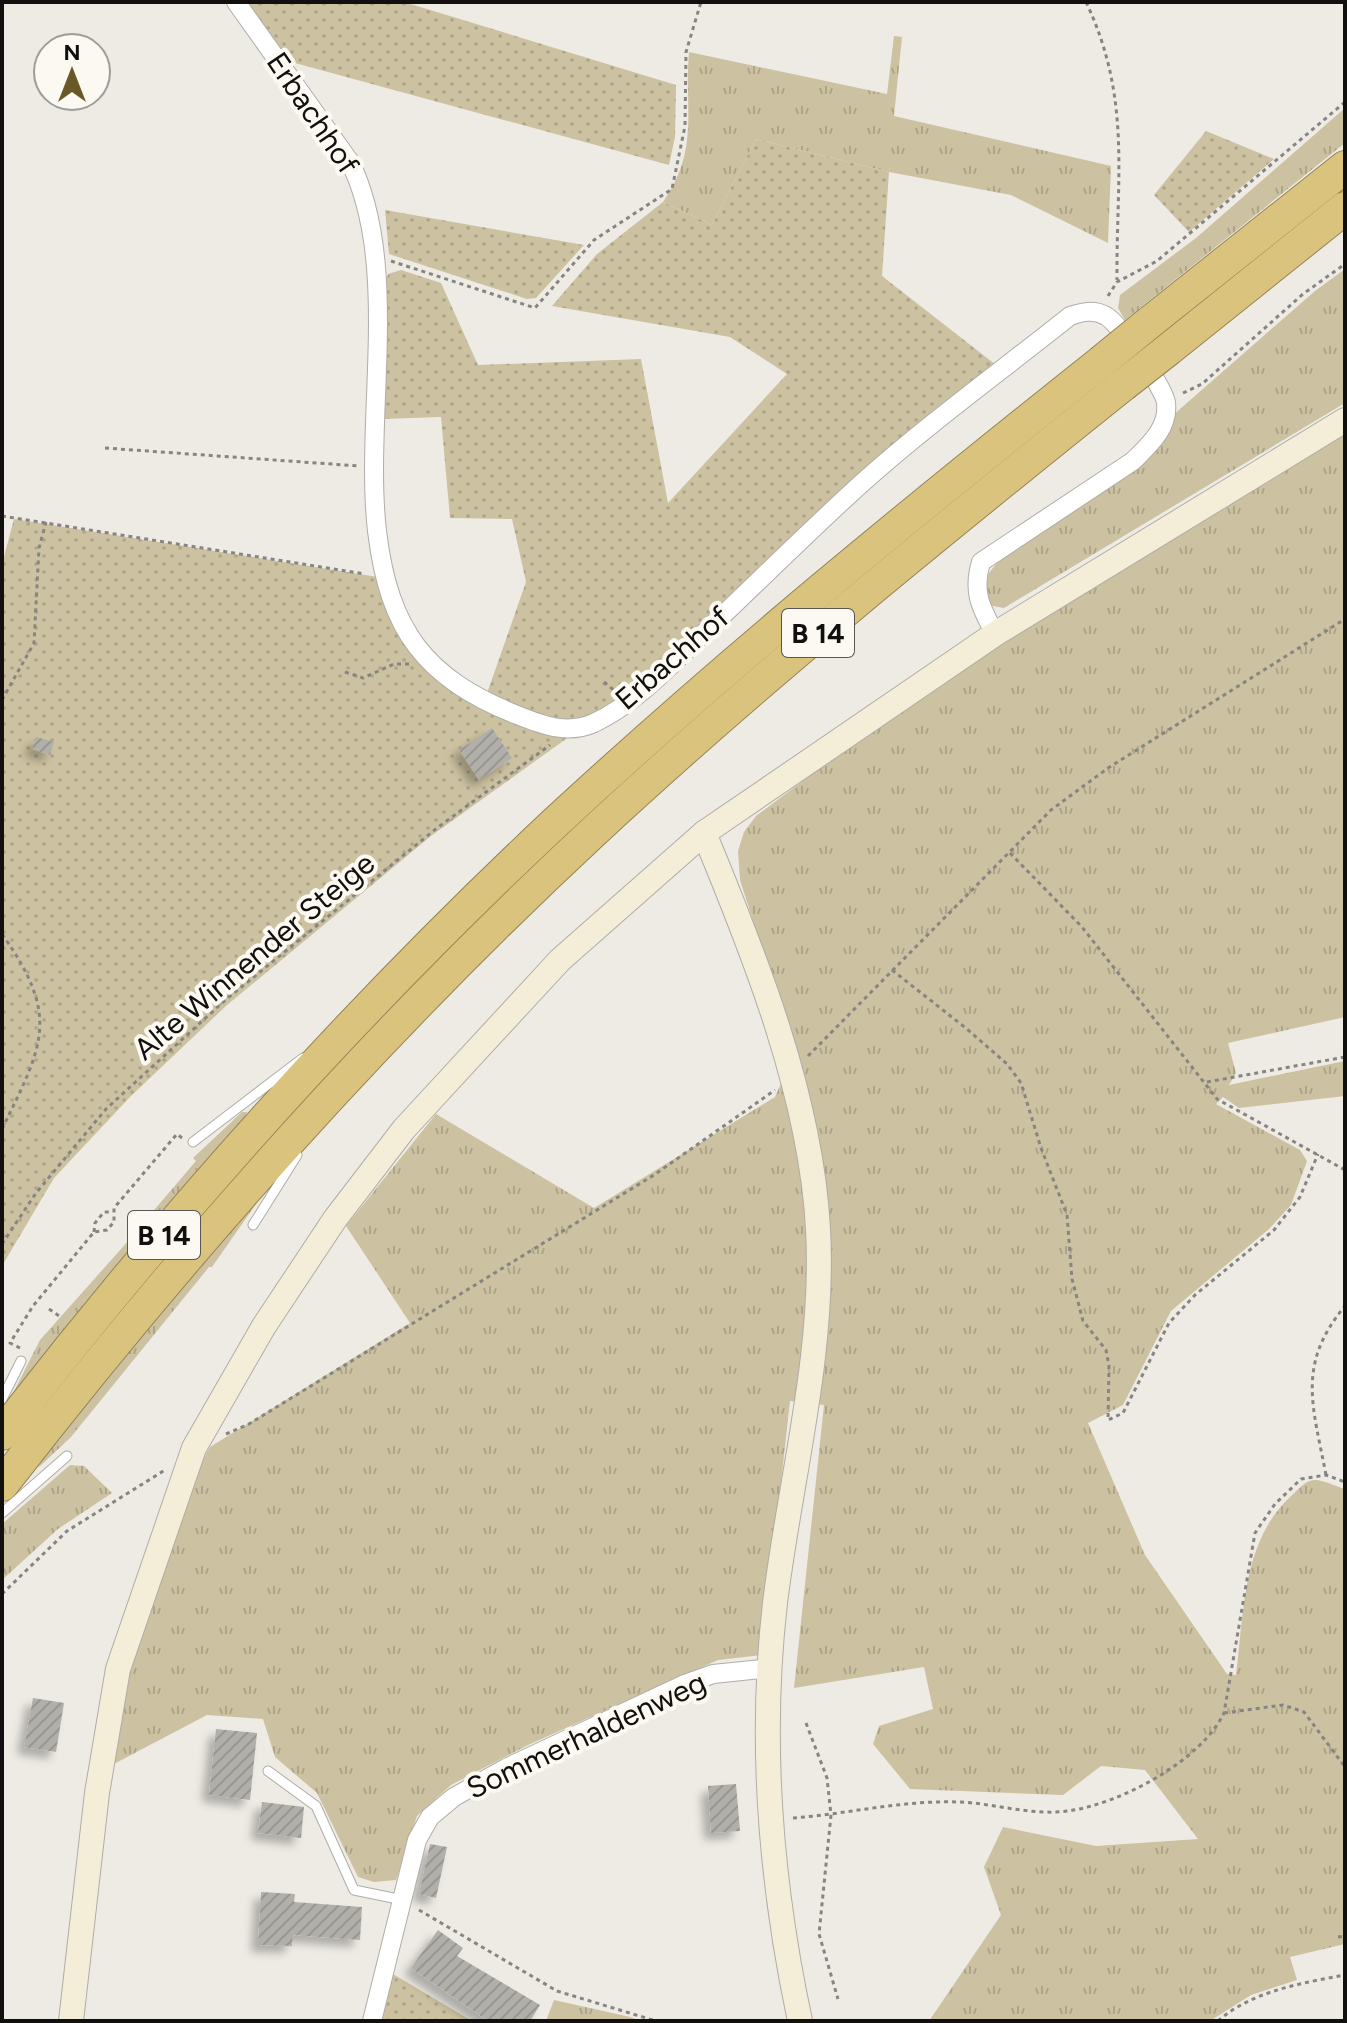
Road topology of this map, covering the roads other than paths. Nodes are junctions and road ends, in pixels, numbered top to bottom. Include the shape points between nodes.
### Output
1 (236, 2) edge
2 (1345, 167) edge
3 (1345, 208) edge
4 (1112, 374) junction
5 (1345, 420) edge
6 (995, 634) junction
7 (704, 833) junction
8 (335, 1044) junction
9 (313, 1114) junction
10 (189, 1142) road end
11 (253, 1225) dead end
12 (24, 1356) road end
13 (2, 1399) edge
14 (2, 1434) edge
15 (67, 1456) dead end
16 (2, 1485) edge
17 (2, 1513) edge
18 (771, 1668) junction
19 (268, 1771) dead end
20 (403, 1900) junction
21 (71, 2021) edge
22 (372, 2021) edge
23 (800, 2021) edge

1 - 6 street, Erbachhof via 350,162 363,189 376,256 377,530 385,578 410,635 429,663 484,702 561,729 593,723 643,691 864,481 1070,316 1097,312 1112,321 1167,401 1166,414 1155,440 1133,461 981,562 976,600
2 - 4 highway, B 14, bridge via 1150,322
3 - 4 highway, B 14, bridge via 1169,349
4 - 8 highway, B 14 via 818,592 483,892
4 - 9 highway, B 14 via 719,718 526,896
5 - 6 street
6 - 7 street
7 - 18 street via 741,922 790,1074 814,1184 819,1296
7 - 21 street via 560,960 404,1129 273,1312 194,1448 118,1669 97,1793
8 - 10 lane via 299,1060
8 - 14 highway, B 14 via 135,1269
9 - 11 lane via 300,1151
9 - 16 highway, B 14 via 161,1286
12 - 13 lane
15 - 17 lane
18 - 20 street, Sommerhaldenweg via 713,1674 685,1684 454,1797 430,1817 417,1840
18 - 23 street via 772,1821 779,1902
19 - 20 lane via 316,1806 354,1890
20 - 22 street, Sommerhaldenweg

